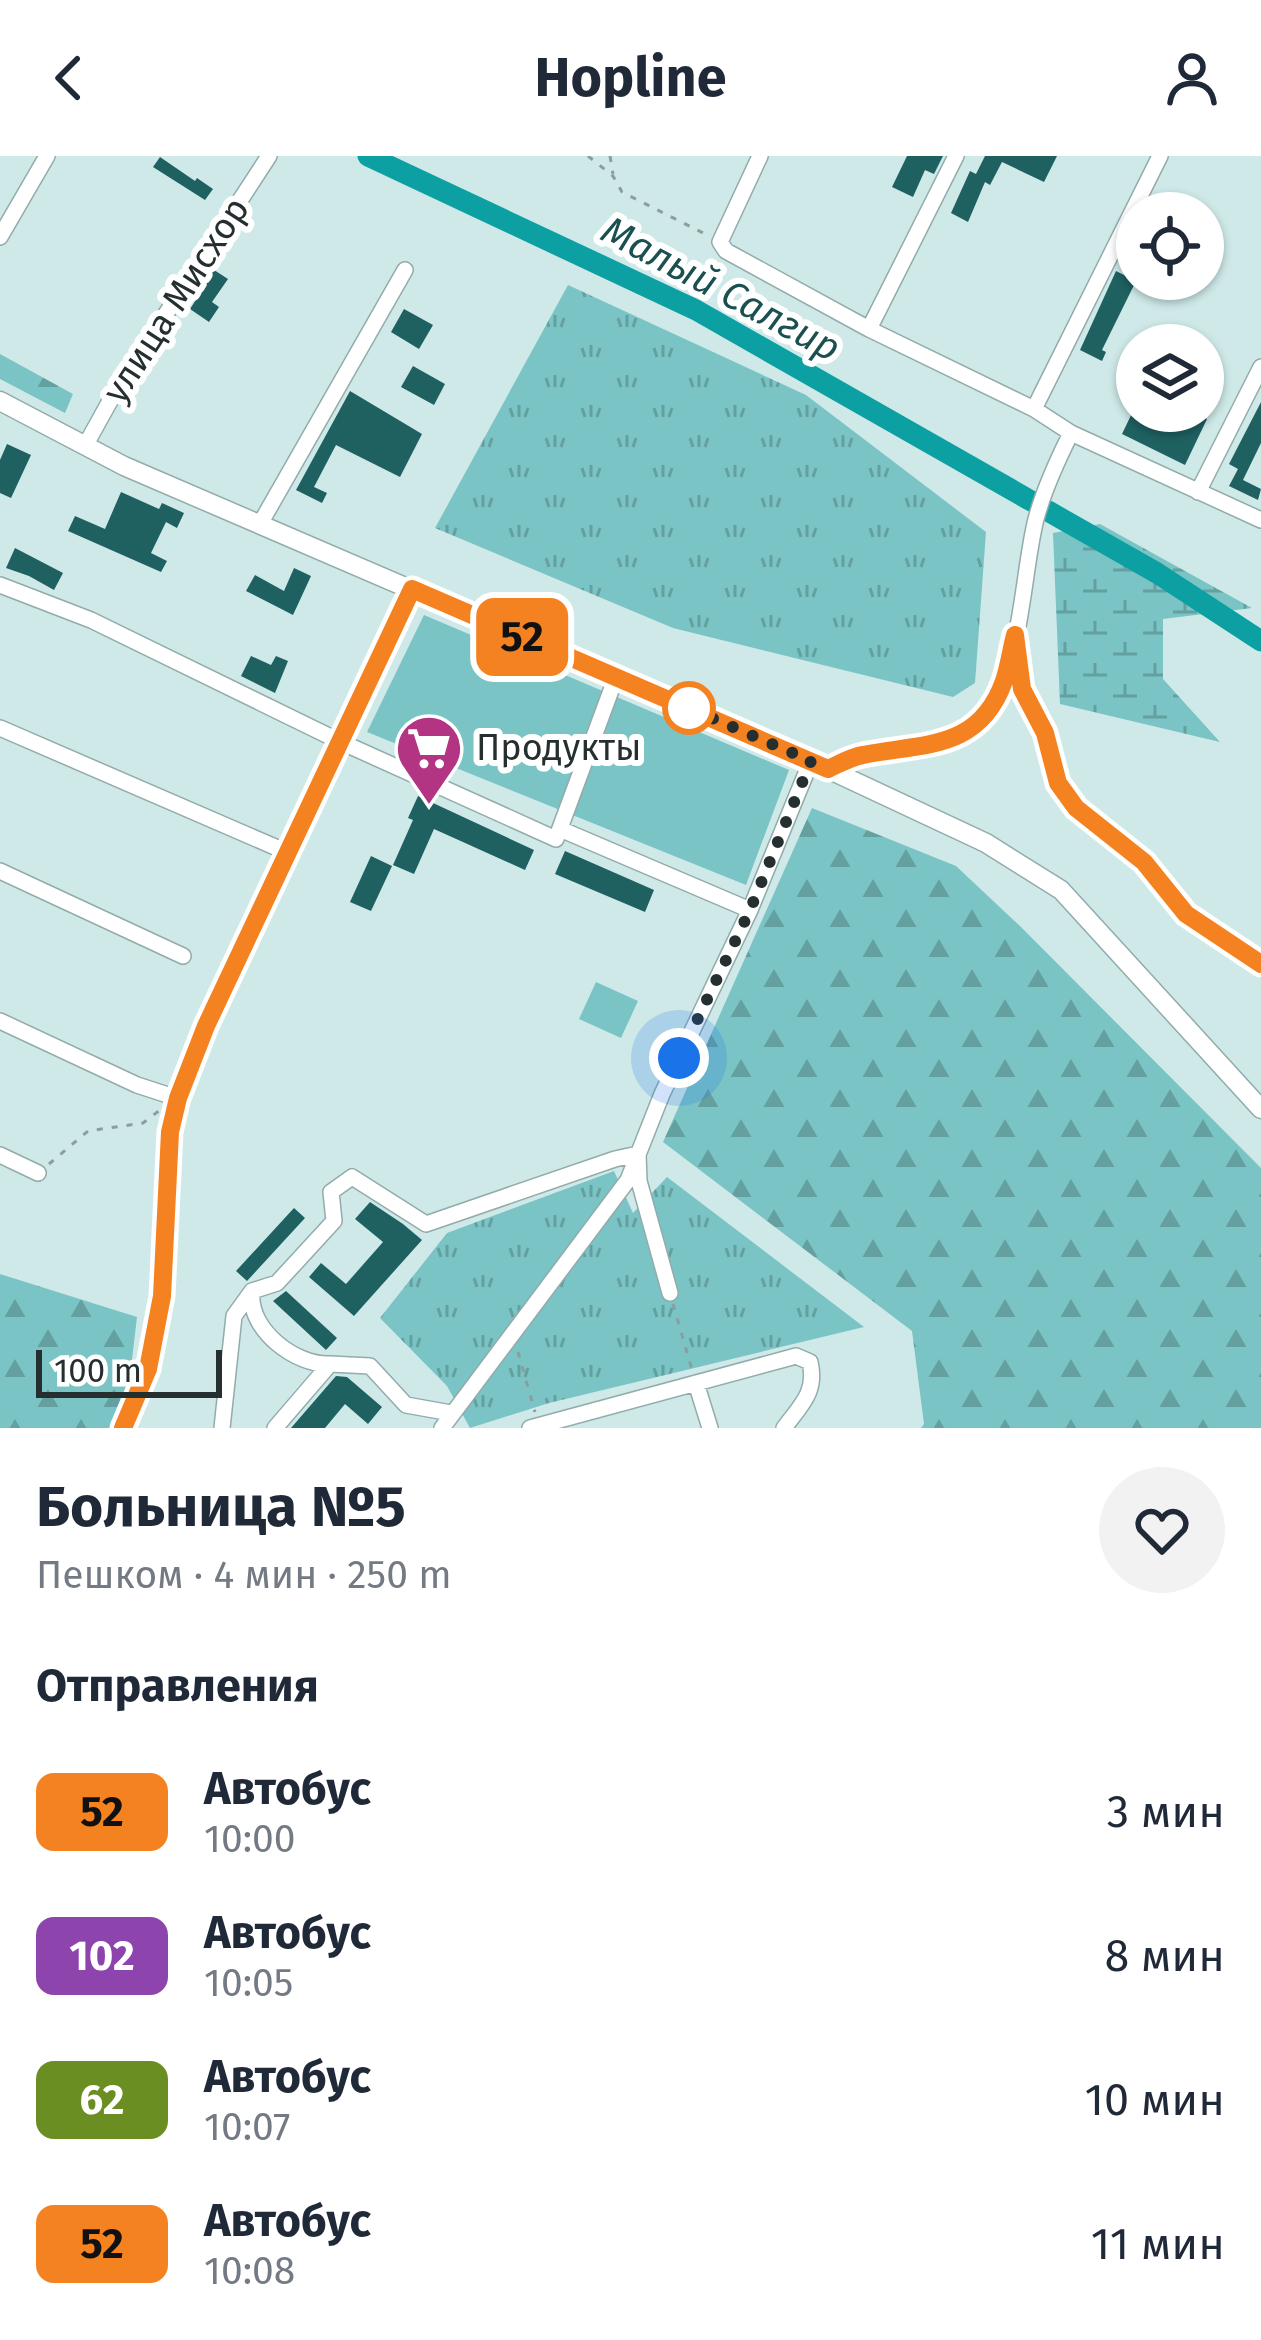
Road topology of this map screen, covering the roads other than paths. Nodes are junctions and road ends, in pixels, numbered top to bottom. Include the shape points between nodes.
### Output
1 (47, 156) edge
2 (268, 156) edge
3 (760, 156) edge
4 (956, 156) edge
5 (1160, 156) edge
6 (0, 237) edge
7 (405, 270) dead end
8 (868, 329) junction
9 (1261, 367) edge
10 (0, 401) edge
11 (1034, 409) junction
12 (1071, 433) junction
13 (85, 446) junction
14 (1198, 492) junction
15 (1261, 520) edge
16 (260, 524) junction
17 (0, 586) edge
18 (412, 589) junction
19 (1015, 635) junction
20 (616, 677) junction
21 (0, 728) edge
22 (341, 742) junction
23 (819, 765) junction
24 (558, 834) junction
25 (289, 854) junction
26 (0, 871) edge
27 (750, 910) junction
28 (183, 956) dead end
29 (1261, 964) edge
30 (0, 1021) edge
31 (178, 1098) junction
32 (1261, 1109) edge
33 (638, 1154) junction
34 (0, 1155) edge
35 (38, 1172) road end
36 (252, 1291) junction
37 (670, 1293) road end
38 (330, 1364) junction
39 (695, 1383) junction
40 (447, 1421) edge
41 (535, 1427) edge
42 (123, 1428) edge
43 (222, 1428) edge
44 (275, 1428) edge
45 (710, 1428) edge
46 (784, 1428) edge

1 - 6 street
2 - 13 street, улица Мисхор
3 - 8 street via 720,242
4 - 8 street
5 - 11 street
7 - 16 street
8 - 11 street
9 - 14 street
10 - 13 main road
11 - 12 street
12 - 14 street
12 - 19 street via 1036,519
13 - 16 main road
14 - 15 street
16 - 18 main road
17 - 22 street via 91,620
18 - 20 main road
18 - 22 street
19 - 23 street via 986,715 955,738
19 - 29 street via 1022,689 1058,783 1076,808 1144,862 1186,914
20 - 23 main road
20 - 24 street
21 - 25 street
22 - 24 street
22 - 25 street
23 - 27 street
23 - 32 main road via 986,843 1061,890
24 - 27 street
25 - 31 street
26 - 28 street
27 - 33 street
30 - 31 street
31 - 42 street via 162,1296 148,1369
33 - 36 street via 425,1224 352,1177 331,1192 334,1221 277,1283
33 - 37 street
33 - 40 street via 628,1180
34 - 35 street
36 - 38 street via 250,1307 285,1350
36 - 43 street via 234,1316
38 - 40 street via 370,1366 406,1405
38 - 44 street
39 - 41 street
39 - 45 street
39 - 46 street via 796,1356 810,1361 814,1379

